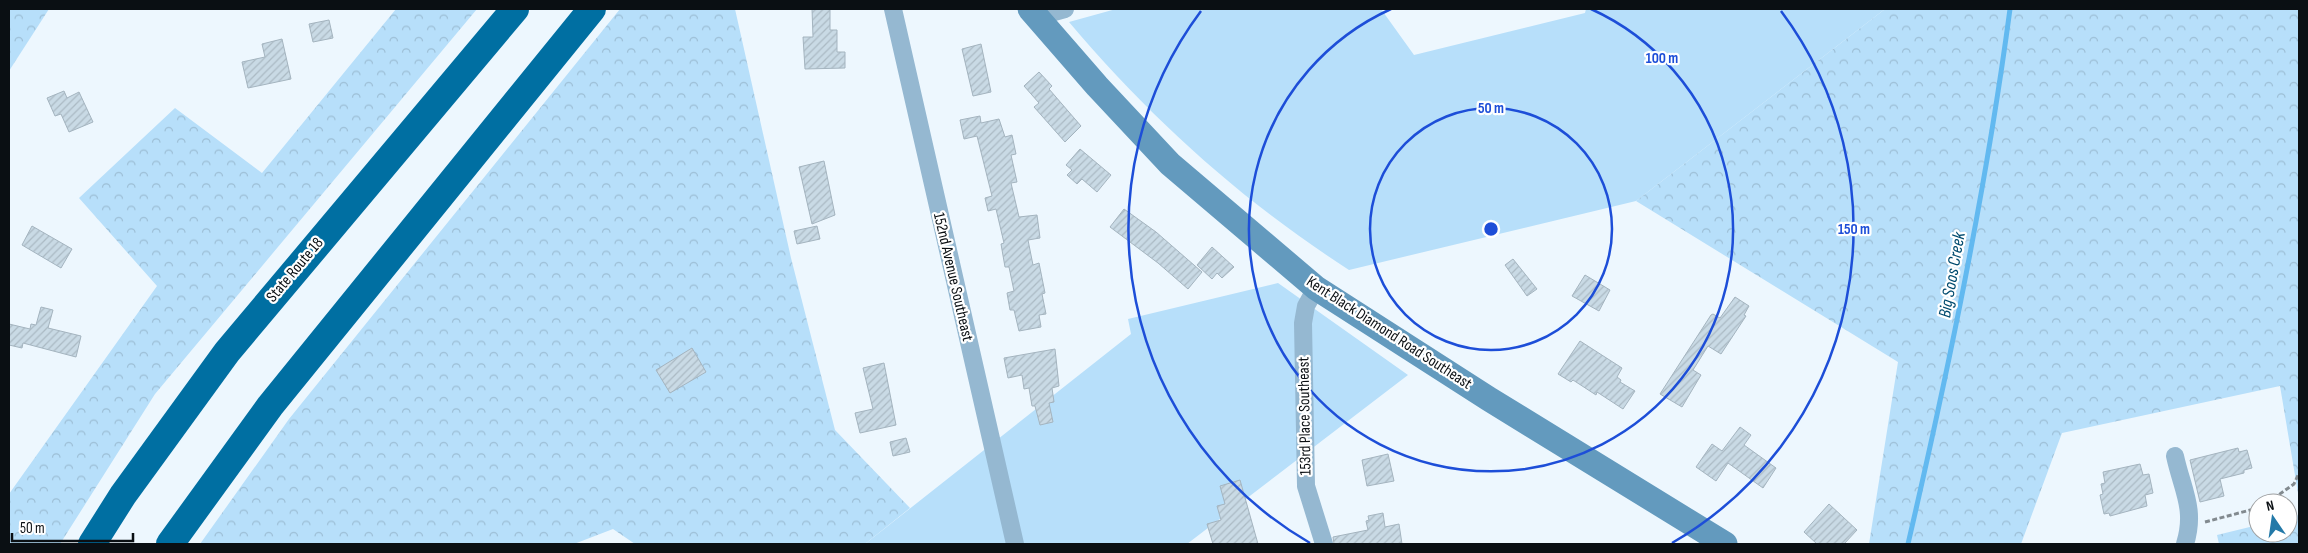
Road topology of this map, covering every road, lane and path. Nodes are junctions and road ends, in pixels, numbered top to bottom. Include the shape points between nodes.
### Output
1 (514, 9) edge
2 (592, 9) edge
3 (893, 9) edge
4 (1065, 9) edge
5 (1033, 13) edge
6 (1316, 288) junction
7 (2175, 456) dead end
8 (2299, 473) edge
9 (2281, 493) edge
10 (2248, 511) edge
11 (2187, 537) edge
12 (92, 544) edge
13 (170, 544) edge
14 (1015, 544) edge
15 (1324, 544) edge
16 (1725, 544) edge

1 - 12 highway, State Route 18 via 227,352 123,494
2 - 13 highway via 270,406
3 - 14 street, 152nd Avenue Southeast
4 - 5 street
5 - 6 street, Kent Black Diamond Road Southeast via 1170,164
6 - 15 street, 153rd Place Southeast via 1306,306 1303,323 1306,486
6 - 16 street, Kent Black Diamond Road Southeast
7 - 11 street via 2189,501
8 - 9 path via 2294,484
10 - 11 path via 2211,520

